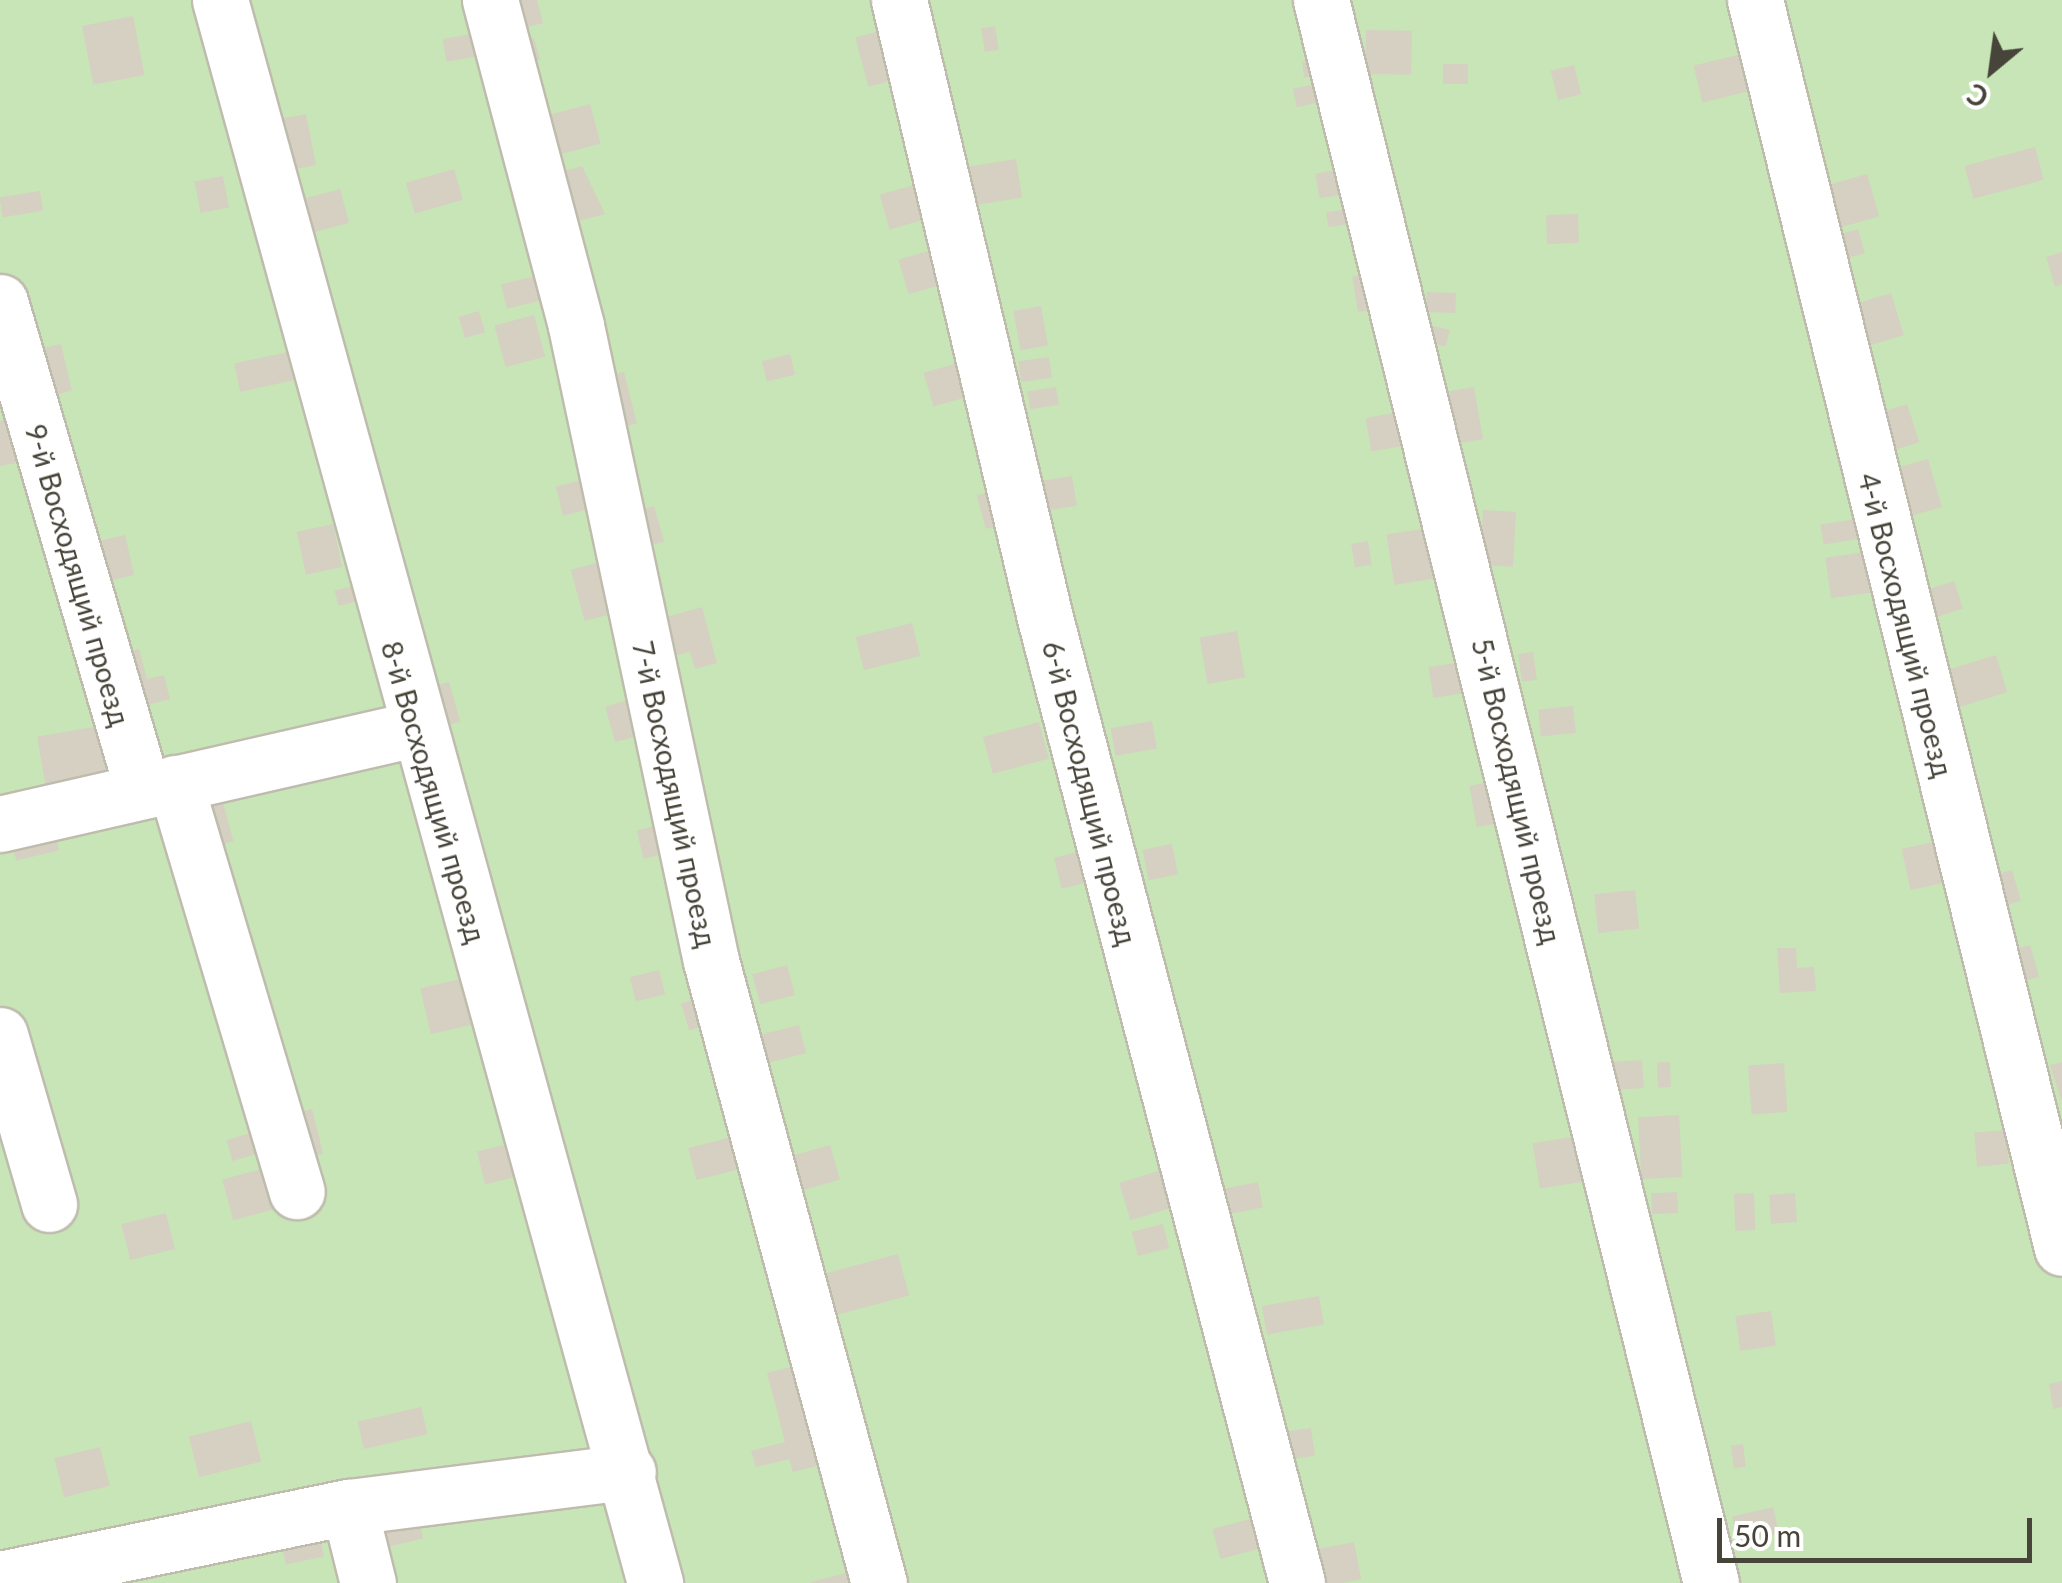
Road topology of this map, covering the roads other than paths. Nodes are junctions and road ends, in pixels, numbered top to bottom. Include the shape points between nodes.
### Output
1 (220, 0) edge
2 (490, 0) edge
3 (899, 0) edge
4 (1322, 0) edge
5 (1755, 0) edge
6 (0, 302) edge
7 (415, 730) junction
8 (159, 787) junction
9 (0, 824) edge
10 (0, 1035) edge
11 (297, 1192) dead end
12 (49, 1204) dead end
13 (2062, 1248) edge
14 (628, 1472) junction
15 (349, 1507) junction
16 (75, 1573) edge
17 (0, 1579) edge
18 (368, 1583) edge
19 (655, 1583) edge
20 (879, 1583) edge
21 (1297, 1583) edge
22 (1711, 1583) edge

1 - 7 street, 8-й Восходящий проезд
2 - 20 street, 7-й Восходящий проезд via 576,326 711,962
3 - 21 street, 6-й Восходящий проезд via 1045,618
4 - 22 street, 5-й Восходящий проезд
5 - 13 street, 4-й Восходящий проезд
6 - 8 street, 9-й Восходящий проезд
7 - 8 street
7 - 14 street, 8-й Восходящий проезд
8 - 9 street
8 - 11 street, 9-й Восходящий проезд
10 - 12 street
14 - 15 street
14 - 19 street, 8-й Восходящий проезд
15 - 16 street
15 - 18 street
16 - 17 street

